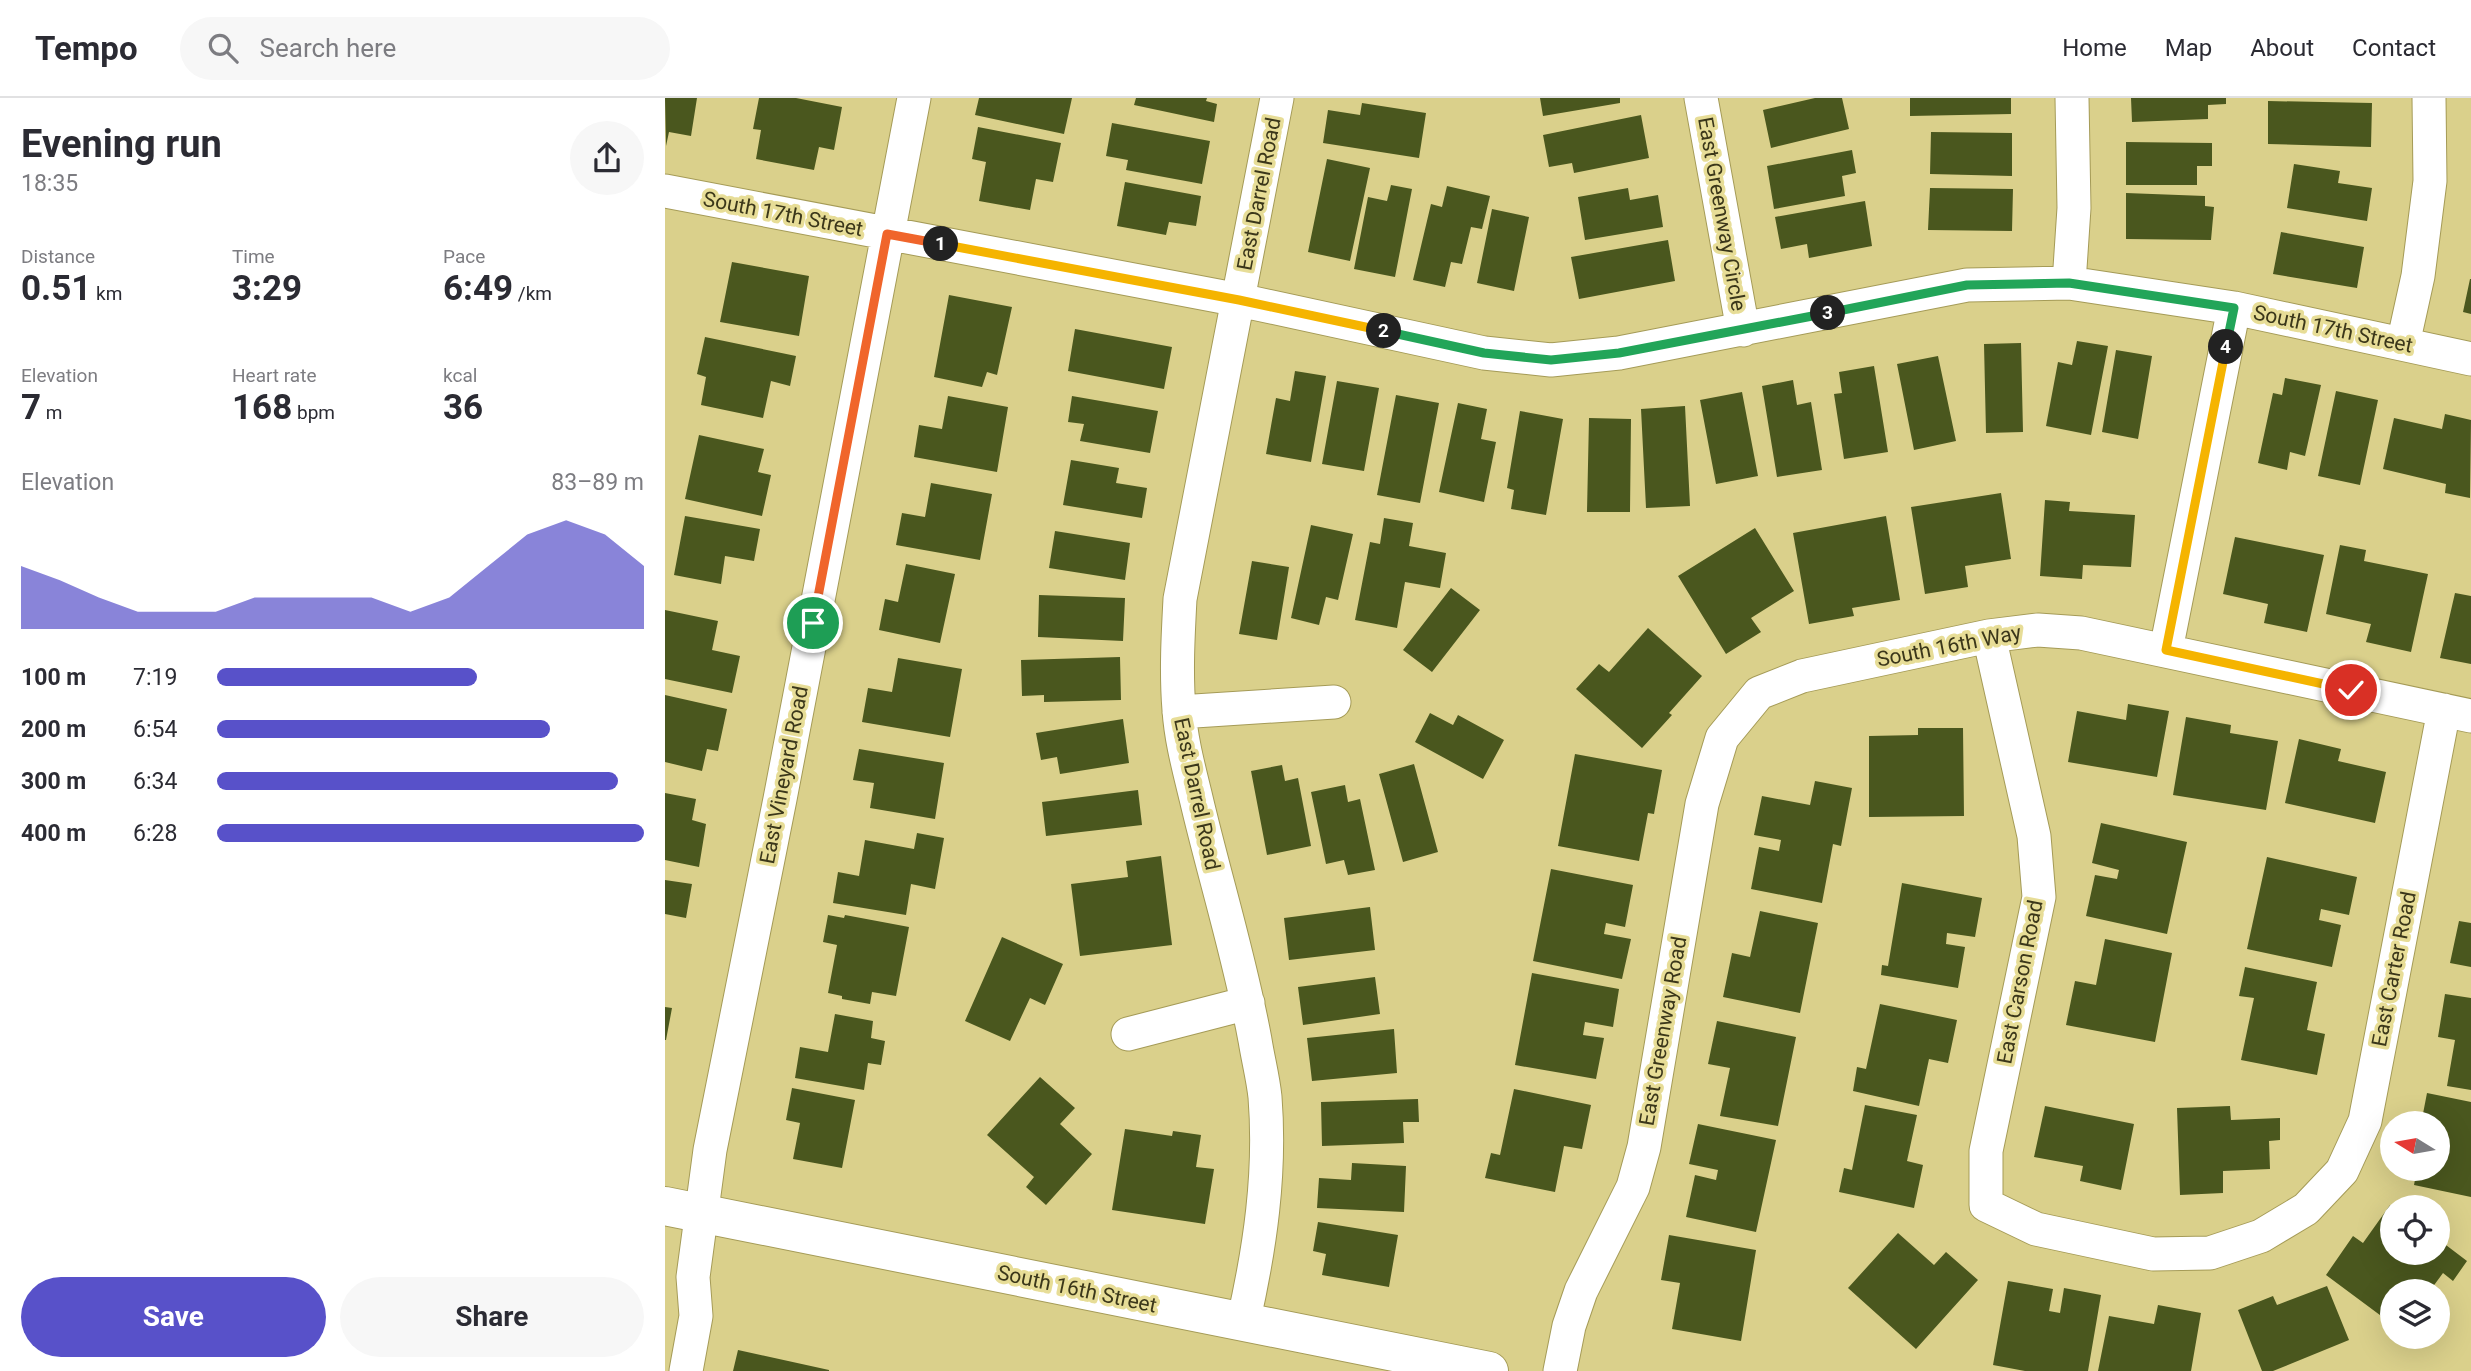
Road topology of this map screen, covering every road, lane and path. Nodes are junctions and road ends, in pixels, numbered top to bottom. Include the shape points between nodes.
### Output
1 (913, 98) edge
2 (1277, 98) edge
3 (1701, 98) edge
4 (2072, 98) edge
5 (2429, 98) edge
6 (665, 191) edge
7 (887, 234) junction
8 (2069, 283) junction
9 (1239, 300) junction
10 (2234, 308) junction
11 (1743, 330) junction
12 (2403, 344) junction
13 (2471, 359) edge
14 (1989, 636) junction
15 (2166, 650) junction
16 (1759, 693) joint
17 (1334, 702) dead end
18 (1179, 712) junction
19 (2457, 713) edge
20 (1248, 1003) junction
21 (1128, 1034) dead end
22 (1986, 1205) joint
23 (683, 1209) edge
24 (1243, 1322) junction
25 (686, 1371) edge
26 (1489, 1371) edge
27 (1560, 1371) edge

1 - 7 street, East Vineyard Road
2 - 9 street, East Darrel Road
3 - 11 street, East Greenway Circle
4 - 8 street via 2074,208
5 - 12 street via 2430,181 2418,276
6 - 7 street, South 17th Street
7 - 9 street, South 17th Street
7 - 23 street, East Vineyard Road via 710,1150
8 - 10 street, South 17th Street
8 - 11 street, South 17th Street via 1967,285
9 - 11 street, South 17th Street via 1484,353 1551,360 1619,353
9 - 18 street, East Darrel Road via 1180,599
10 - 12 street, South 17th Street
10 - 15 street
12 - 13 street, South 17th Street
14 - 15 street, South 16th Way via 2038,630 2071,632
14 - 16 street, South 16th Way via 1802,676
14 - 22 street, East Carson Road via 2034,836 2039,897 1986,1151
15 - 19 street, South 16th Way
16 - 27 street, East Greenway Road via 1722,738 1702,804 1644,1147 1633,1187 1581,1291
17 - 18 street
18 - 20 street, East Darrel Road
19 - 22 street, East Carter Road via 2365,1121 2342,1171 2306,1209 2261,1236 2210,1253 2153,1254 2036,1229
20 - 21 street
20 - 24 street, East Darrel Road via 1265,1096 1267,1167 1262,1231
23 - 24 main road, South 16th Street
23 - 25 street, East Vineyard Road via 696,1316
24 - 26 main road, South 16th Street

